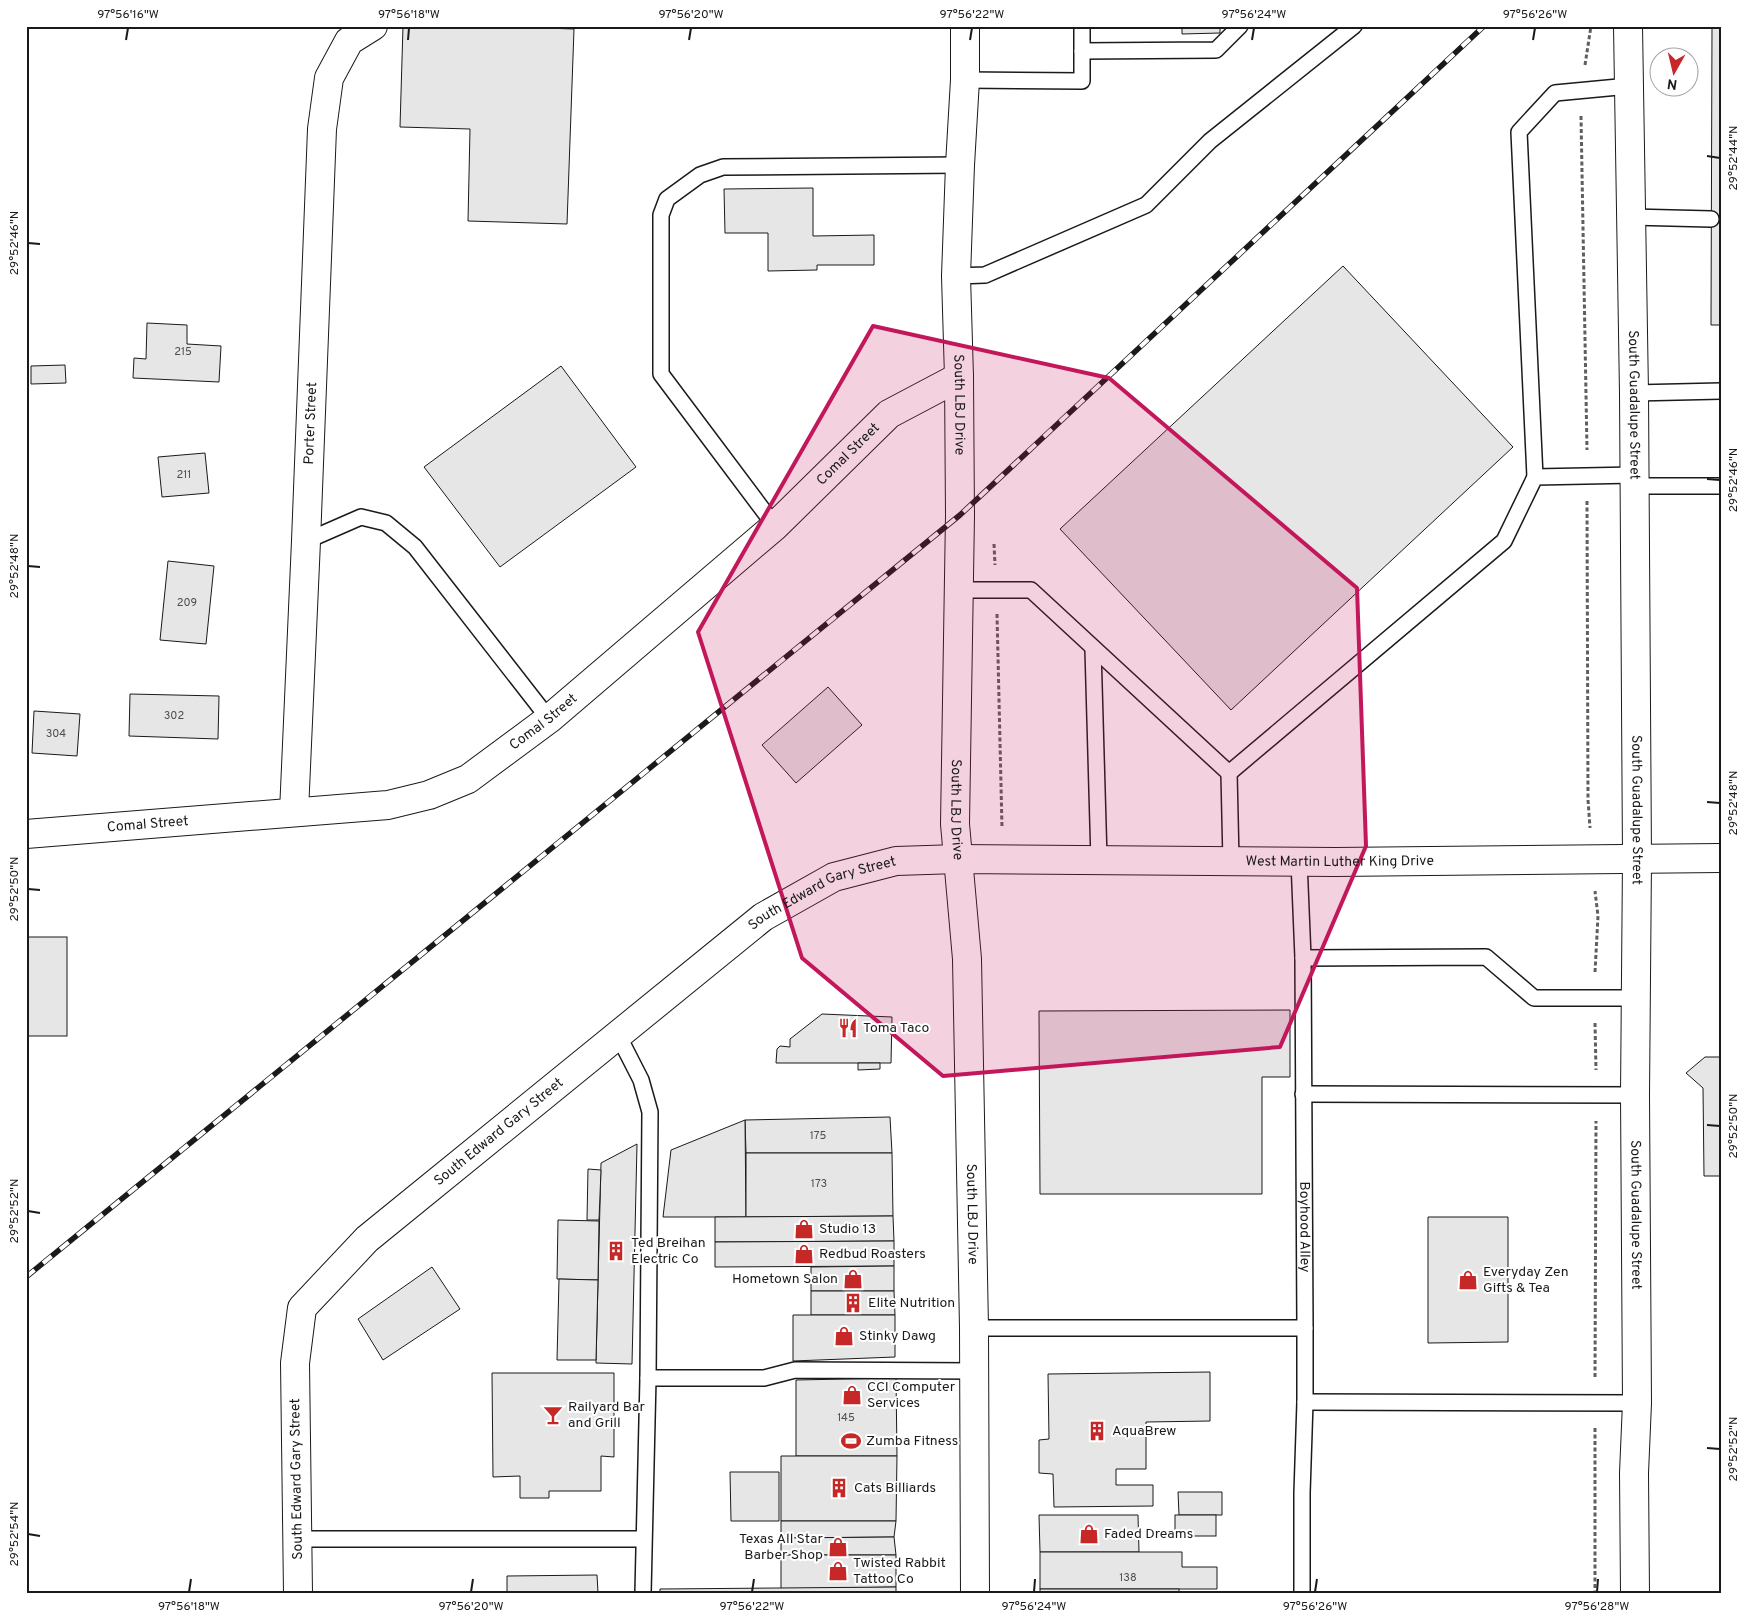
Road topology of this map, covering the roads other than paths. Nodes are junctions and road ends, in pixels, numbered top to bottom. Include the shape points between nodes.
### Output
1 (373, 26) edge
2 (965, 26) edge
3 (1082, 26) edge
4 (1240, 26) edge
5 (1354, 26) edge
6 (1628, 26) edge
7 (1082, 51) junction
8 (965, 80) junction
9 (1629, 86) junction
10 (960, 165) junction
11 (1631, 217) junction
12 (1712, 219) dead end
13 (956, 276) junction
14 (959, 377) junction
15 (1721, 391) edge
16 (1634, 393) junction
17 (1535, 477) junction
18 (1635, 480) junction
19 (1721, 486) edge
20 (775, 526) junction
21 (306, 542) junction
22 (959, 590) junction
23 (1093, 648) junction
24 (549, 719) junction
25 (1229, 773) junction
26 (294, 812) junction
27 (26, 834) edge
28 (1721, 858) edge
29 (958, 859) junction
30 (1637, 859) junction
31 (1098, 860) junction
32 (1231, 861) junction
33 (1300, 861) junction
34 (1303, 958) junction
35 (1636, 998) junction
36 (618, 1035) junction
37 (1303, 1094) junction
38 (1635, 1095) junction
39 (974, 1328) junction
40 (1305, 1328) junction
41 (974, 1371) junction
42 (648, 1378) junction
43 (1305, 1402) junction
44 (1637, 1403) junction
45 (643, 1538) junction
46 (298, 1539) junction
47 (298, 1593) edge
48 (643, 1593) edge
49 (975, 1593) edge
50 (1302, 1593) edge
51 (1635, 1593) edge

1 - 21 street, Porter Street via 349,41 329,78 322,129
2 - 8 street, South LBJ Drive
3 - 7 lane
4 - 7 lane via 1216,50
5 - 13 lane via 1210,141 1146,205 985,275
6 - 9 street, South Guadalupe Street
7 - 8 lane via 1082,81
8 - 10 street, South LBJ Drive
9 - 11 street, South Guadalupe Street
9 - 17 lane via 1555,93 1518,132
10 - 13 street, South LBJ Drive
10 - 20 lane via 723,168 700,175 667,199 661,215 661,374
11 - 12 lane
11 - 16 street, South Guadalupe Street
13 - 14 street, South LBJ Drive
14 - 20 street, Comal Street via 889,414
14 - 22 street, South LBJ Drive
15 - 16 lane
16 - 18 street, South Guadalupe Street
17 - 18 lane via 1587,476
17 - 25 lane via 1504,541
18 - 19 lane
18 - 30 street, South Guadalupe Street
20 - 24 street, Comal Street
21 - 24 lane via 361,517 386,523 415,547
21 - 26 street, Porter Street
22 - 23 lane via 1031,590
22 - 29 street, South LBJ Drive via 955,824
23 - 25 lane
23 - 31 lane
24 - 26 street, Comal Street via 468,779 429,795 388,804
25 - 32 lane
26 - 27 street, Comal Street
28 - 30 street, West Martin Luther King Drive
29 - 31 street, West Martin Luther King Drive
29 - 36 street, South Edward Gary Street via 896,862 834,877 763,917
29 - 39 street, South LBJ Drive via 967,959
30 - 33 street, West Martin Luther King Drive
30 - 35 street, South Guadalupe Street
31 - 32 street, West Martin Luther King Drive
32 - 33 street, West Martin Luther King Drive
33 - 34 lane, Boyhood Alley
34 - 35 lane via 1486,957 1534,998
34 - 37 lane, Boyhood Alley
35 - 38 street, South Guadalupe Street
36 - 42 lane via 641,1080 650,1112
36 - 46 street, South Edward Gary Street via 367,1239 302,1308 295,1363
37 - 38 lane
37 - 40 lane, Boyhood Alley
38 - 44 street, South Guadalupe Street
39 - 40 lane
39 - 41 street, South LBJ Drive
40 - 43 lane, Boyhood Alley
41 - 42 lane via 795,1370 764,1378
41 - 49 street, South LBJ Drive
42 - 45 lane
43 - 44 lane
43 - 50 lane, Boyhood Alley
44 - 51 street, South Guadalupe Street
45 - 46 lane
45 - 48 lane
46 - 47 street, South Edward Gary Street

